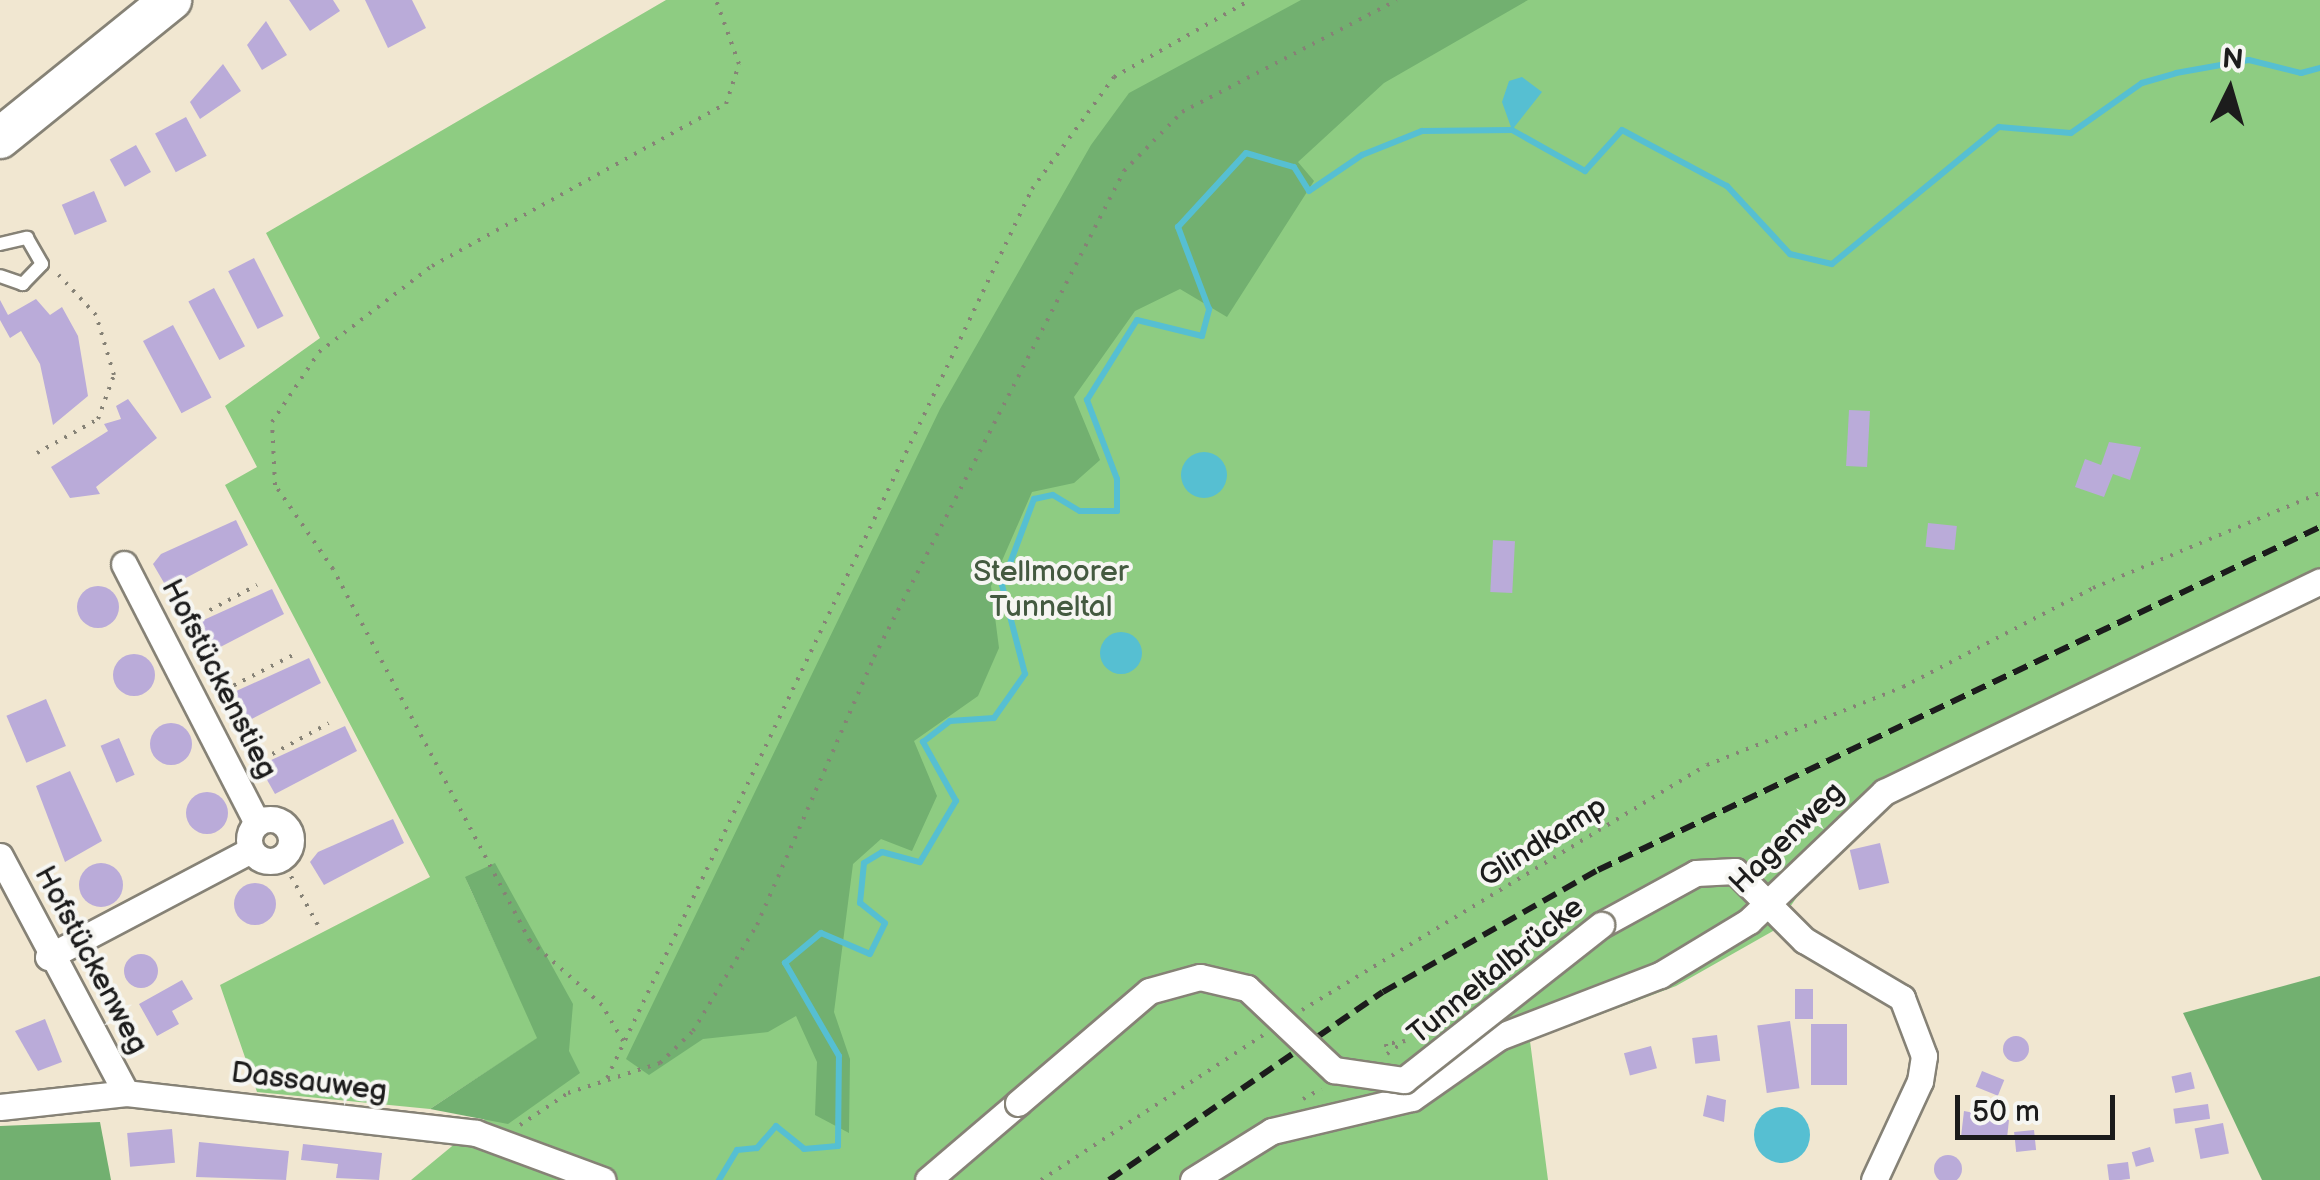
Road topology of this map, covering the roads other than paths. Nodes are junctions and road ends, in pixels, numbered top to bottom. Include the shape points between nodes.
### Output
1 (171, 0) edge
2 (42, 102) junction
3 (0, 108) edge
4 (0, 138) edge
5 (0, 244) edge
6 (0, 276) edge
7 (124, 564) dead end
8 (2320, 581) edge
9 (257, 823) junction
10 (252, 850) junction
11 (0, 856) edge
12 (1769, 903) junction
13 (48, 957) junction
14 (126, 1093) junction
15 (0, 1108) edge
16 (603, 1180) edge
17 (928, 1180) edge
18 (1193, 1180) edge
19 (1874, 1180) edge

1 - 2 main road
2 - 3 main road
2 - 4 main road
5 - 6 lane via 28,238 42,264 23,284
7 - 9 street, Hofstückenstieg
8 - 12 street, Hagenweg via 1884,792
9 - 10 street, Hofstückenstieg
9 - 10 street, Hofstückenstieg via 287,826 292,842 282,858
10 - 13 street
11 - 13 street, Hofstückenweg
12 - 17 street, Tunneltalbrücke, bridge via 1743,875 1712,868 1601,926 1404,1080 1334,1070 1247,988 1200,976 1149,991
12 - 18 street, Hagenweg via 1660,975 1499,1037 1429,1090 1272,1131
12 - 19 street, Tunneltalbrücke via 1804,940 1883,982 1912,1015 1920,1082
13 - 14 street, Hofstückenweg
14 - 15 street, Dassauweg
14 - 16 street, Dassauweg via 505,1138

